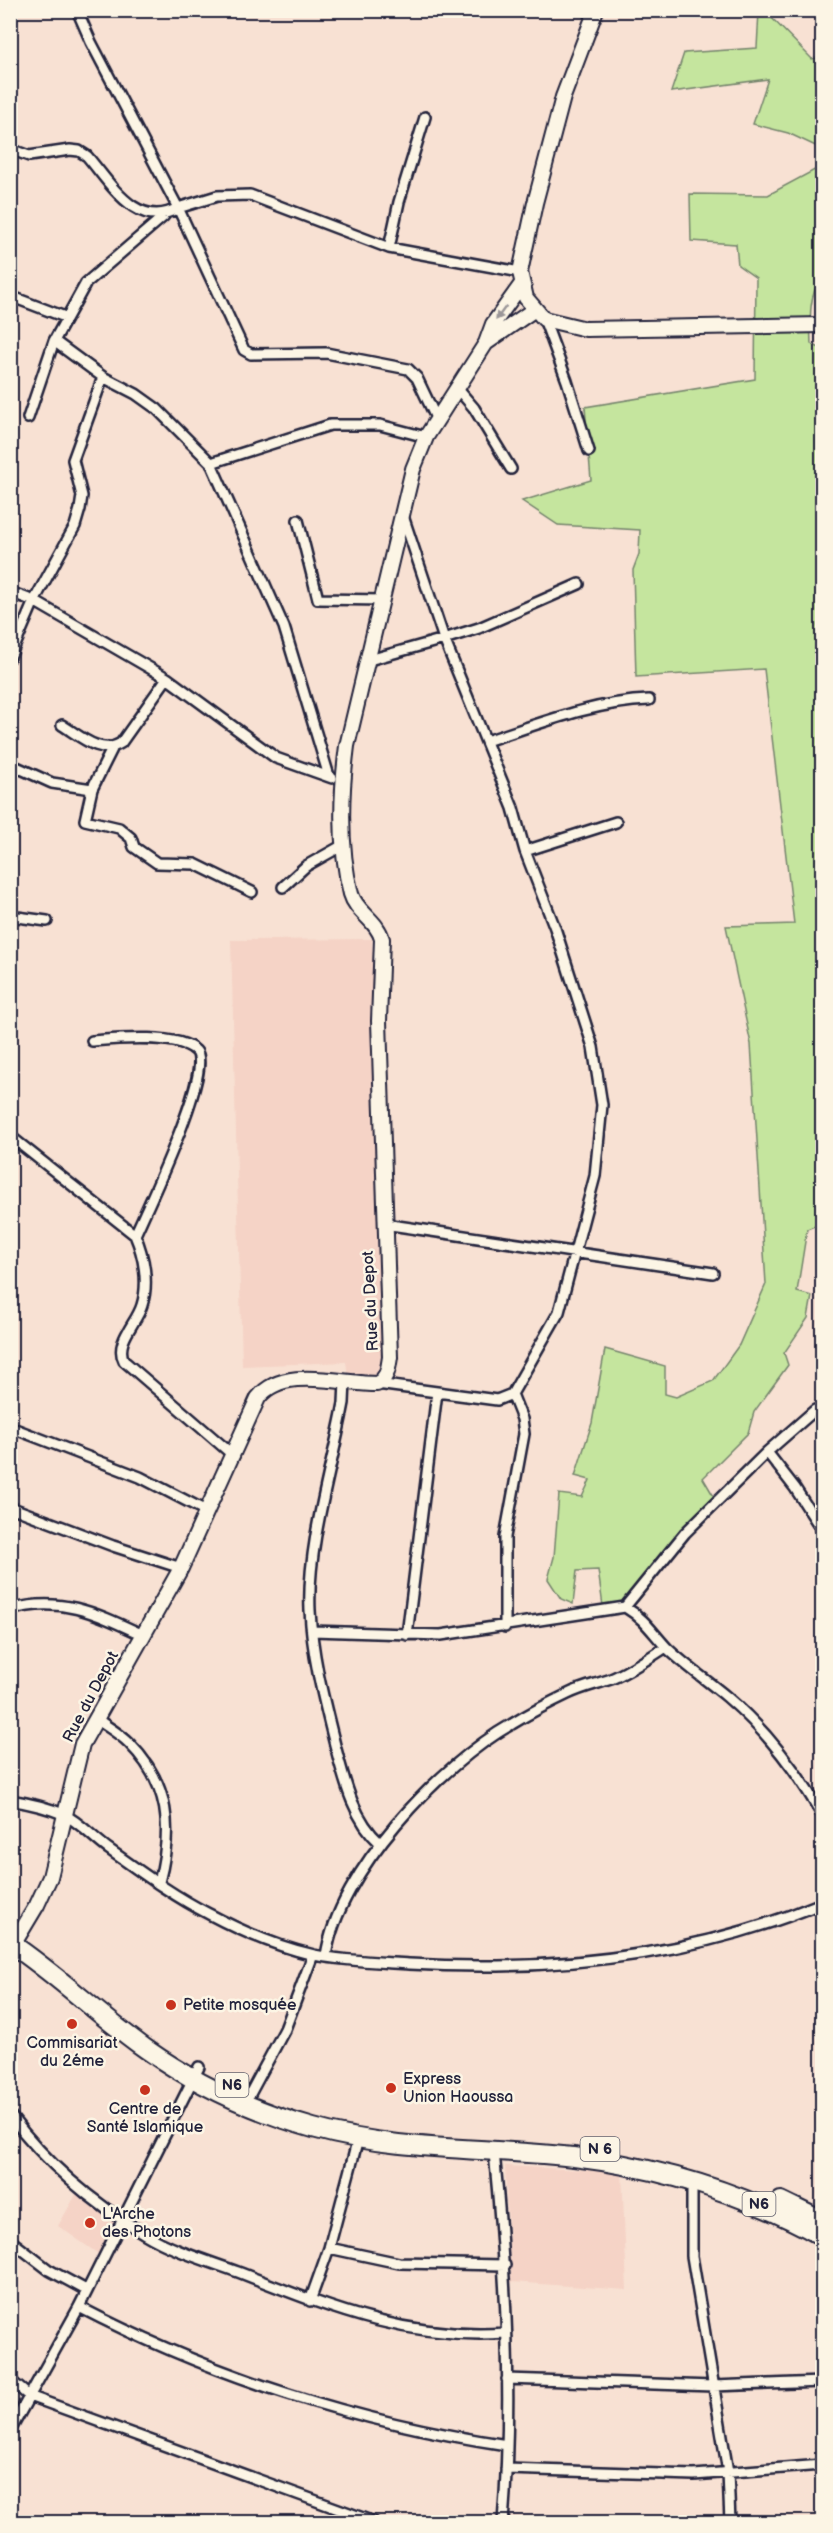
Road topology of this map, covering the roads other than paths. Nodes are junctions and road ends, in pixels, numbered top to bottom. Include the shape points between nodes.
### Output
1 (77, 10) edge
2 (596, 10) edge
3 (425, 117) dead end
4 (10, 149) edge
5 (178, 208) junction
6 (164, 216) junction
7 (389, 248) junction
8 (520, 278) junction
9 (10, 296) edge
10 (539, 314) junction
11 (65, 317) junction
12 (822, 325) edge
13 (54, 341) junction
14 (486, 343) junction
15 (103, 377) junction
16 (456, 387) junction
17 (28, 418) dead end
18 (437, 420) junction
19 (426, 437) junction
20 (589, 451) dead end
21 (211, 463) junction
22 (511, 469) dead end
23 (402, 514) junction
24 (298, 520) dead end
25 (579, 584) dead end
26 (10, 592) edge
27 (383, 600) junction
28 (34, 601) junction
29 (444, 639) junction
30 (10, 657) edge
31 (369, 660) junction
32 (167, 678) junction
33 (649, 700) dead end
34 (62, 725) dead end
35 (486, 741) junction
36 (112, 748) junction
37 (10, 764) edge
38 (329, 776) junction
39 (343, 782) junction
40 (92, 789) junction
41 (616, 822) dead end
42 (345, 844) junction
43 (525, 850) junction
44 (283, 887) dead end
45 (252, 892) dead end
46 (10, 916) edge
47 (46, 921) dead end
48 (92, 1041) dead end
49 (10, 1136) edge
50 (384, 1224) junction
51 (135, 1235) junction
52 (576, 1253) junction
53 (713, 1273) dead end
54 (345, 1381) junction
55 (376, 1384) junction
56 (437, 1392) junction
57 (512, 1394) junction
58 (822, 1411) edge
59 (10, 1427) edge
60 (767, 1452) junction
61 (234, 1456) junction
62 (10, 1507) edge
63 (208, 1512) junction
64 (822, 1530) edge
65 (182, 1568) junction
66 (625, 1607) junction
67 (10, 1610) edge
68 (505, 1627) junction
69 (312, 1631) junction
70 (143, 1635) junction
71 (407, 1635) junction
72 (666, 1647) junction
73 (95, 1718) junction
74 (10, 1800) edge
75 (65, 1815) junction
76 (822, 1815) edge
77 (380, 1843) junction
78 (159, 1882) junction
79 (822, 1903) edge
80 (13, 1939) edge
81 (314, 1954) junction
82 (326, 1956) junction
83 (196, 2073) junction
84 (250, 2094) junction
85 (10, 2115) edge
86 (358, 2139) junction
87 (495, 2146) junction
88 (698, 2175) junction
89 (124, 2219) junction
90 (822, 2221) edge
91 (822, 2236) edge
92 (10, 2240) edge
93 (329, 2248) junction
94 (504, 2265) junction
95 (86, 2290) junction
96 (310, 2301) junction
97 (80, 2307) junction
98 (505, 2333) junction
99 (507, 2379) junction
100 (10, 2380) edge
101 (822, 2382) edge
102 (713, 2386) junction
103 (29, 2396) junction
104 (10, 2431) edge
105 (507, 2445) junction
106 (822, 2465) edge
107 (506, 2469) junction
108 (728, 2472) junction
109 (374, 2523) edge
110 (502, 2523) edge
111 (730, 2523) edge

1 - 5 street
2 - 8 street via 563,97
3 - 7 street
4 - 6 street via 29,156 79,151 128,204 143,213
5 - 6 street
5 - 7 street via 217,196 250,195
5 - 18 street via 244,350 251,354 326,353 408,369 417,378
6 - 11 street via 86,283
7 - 8 street
8 - 10 street
8 -> 14 street
9 - 11 street
10 - 12 street via 586,329
10 - 14 street
10 - 20 street via 567,381
11 - 13 street
13 - 15 street
13 - 17 street
14 - 16 street, Rue du Depot
15 - 21 street via 157,409
15 - 28 street via 74,460 82,496 75,526
16 - 18 street, Rue du Depot
16 - 22 street via 474,408
18 - 19 street, Rue du Depot
19 - 21 street via 380,425 330,425
19 - 23 street, Rue du Depot
21 - 38 street via 284,627
23 - 27 street, Rue du Depot
23 - 29 street
24 - 27 street via 318,599
25 - 29 street via 479,628
26 - 28 street
27 - 31 street, Rue du Depot
28 - 30 street
28 - 32 street
29 - 31 street
29 - 35 street
31 - 39 street, Rue du Depot via 347,746
32 - 36 street via 121,743
32 - 38 street via 276,758
33 - 35 street via 598,706
34 - 36 street via 99,747
35 - 43 street
36 - 40 street
37 - 40 street via 52,783
38 - 39 street
39 - 42 street, Rue du Depot
40 - 45 street via 84,816 88,822 119,828 134,847 158,863 195,864
41 - 43 street
42 - 44 street via 306,866
42 - 50 street, Rue du Depot via 354,902 379,930 382,939 379,1021
43 - 52 street via 593,1047 602,1105 595,1176
46 - 47 street
48 - 51 street via 151,1039 178,1044 198,1055 187,1117
49 - 51 street
50 - 52 street
50 - 55 street, Rue du Depot via 390,1357 384,1379
51 - 61 street via 142,1251 145,1289 121,1355
52 - 53 street
52 - 57 street via 559,1312
54 - 55 street, Rue du Depot
54 - 61 street, Rue du Depot via 284,1380 265,1389
54 - 69 street via 313,1564
55 - 56 street
56 - 57 street via 497,1400
56 - 71 street
57 - 68 street via 524,1434 505,1537
58 - 60 street via 815,1410
59 - 63 street via 140,1477
60 - 64 street
60 - 66 street via 685,1533
61 - 63 street, Rue du Depot
62 - 65 street
63 - 65 street, Rue du Depot
65 - 70 street, Rue du Depot
66 - 68 street
66 - 72 street via 655,1630
67 - 70 street via 48,1603 74,1607
68 - 71 street
69 - 71 street
69 - 77 street via 339,1760 356,1810 368,1832
70 - 73 street, Rue du Depot
72 - 76 street via 729,1698 767,1736 801,1778
72 - 77 street via 612,1678 570,1693 479,1744
73 - 75 street, Rue du Depot via 82,1744
73 - 78 street via 128,1742 162,1792 168,1823
74 - 75 street
75 - 78 street
75 - 80 street, Rue du Depot via 50,1877
77 - 82 street via 336,1917
78 - 81 street via 242,1931
79 - 82 street via 711,1941 640,1954 456,1967
80 - 83 highway, N6 via 146,2049
81 - 82 street
81 - 84 street via 285,2029
83 - 84 highway, N6
83 - 86 highway, N6 via 263,2112
83 - 89 street
84 - 87 highway, N6 via 360,2127
85 - 89 street via 57,2168 90,2197
86 - 87 highway, N6
86 - 93 street
87 - 88 highway, N 6 via 573,2157 618,2158
87 - 94 street
88 - 90 highway, N6 via 758,2190
88 - 91 highway, N6
88 - 102 street via 692,2256
89 - 95 street
89 - 96 street via 146,2235
92 - 95 street via 50,2270
93 - 94 street via 399,2263
93 - 96 street
94 - 98 street
95 - 97 street
96 - 98 street via 367,2320 418,2331
97 - 103 street
97 - 105 street via 122,2329 282,2393 393,2424
98 - 99 street
99 - 102 street
99 - 105 street
100 - 103 street
101 - 102 street
102 - 108 street
103 - 104 street
103 - 109 street
105 - 107 street
106 - 108 street
107 - 108 street via 694,2475
107 - 110 street
108 - 111 street

